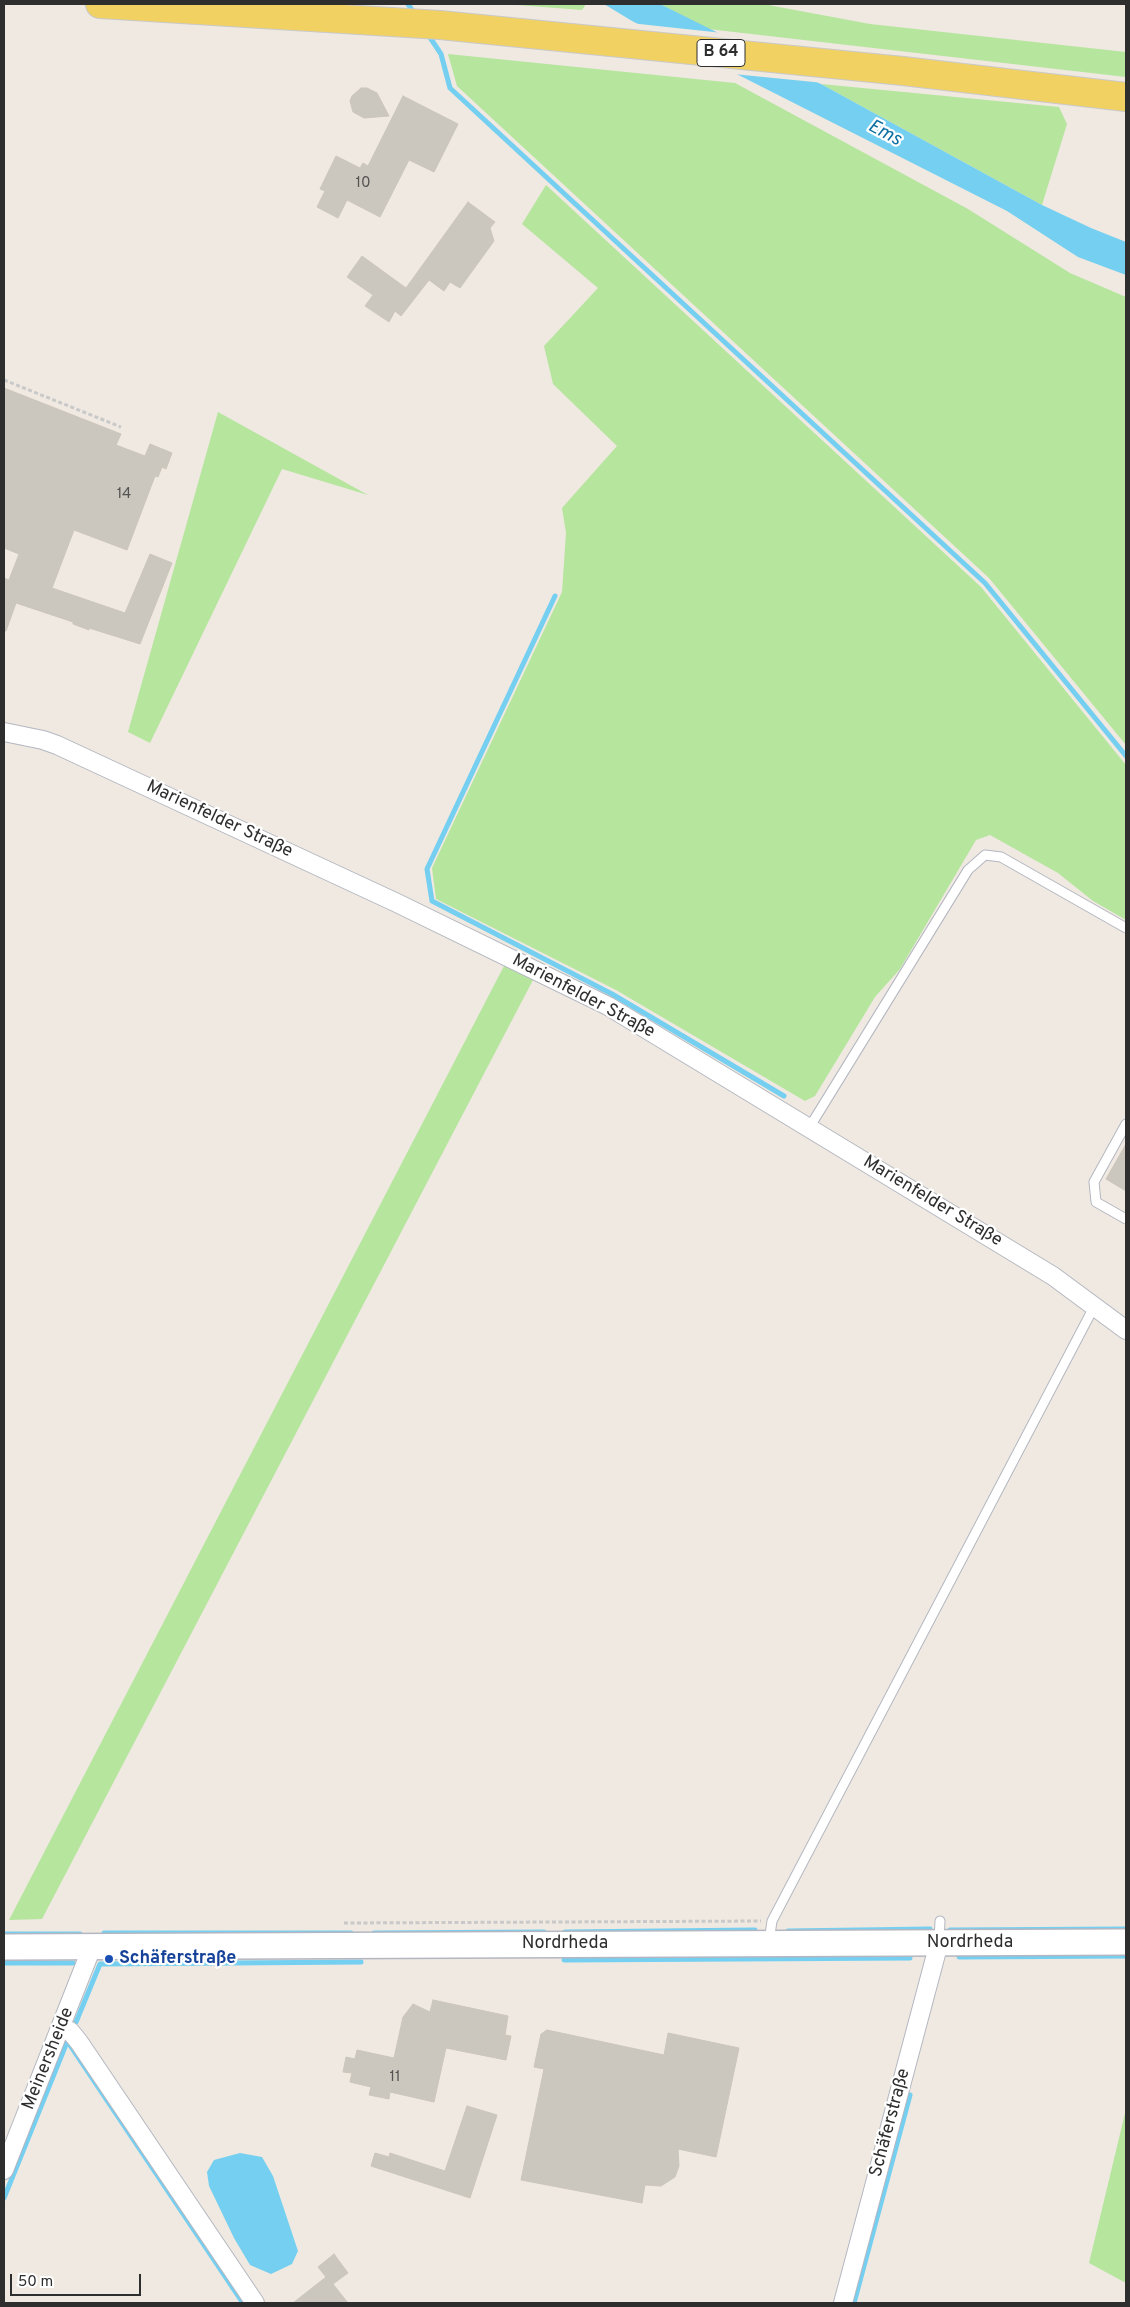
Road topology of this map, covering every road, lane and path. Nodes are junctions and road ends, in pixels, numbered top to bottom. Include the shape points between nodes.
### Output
1 (100, 4) edge
2 (1126, 97) edge
3 (4, 380) edge
4 (121, 427) dead end
5 (4, 732) edge
6 (1126, 928) edge
7 (1126, 1124) edge
8 (809, 1128) junction
9 (1126, 1219) edge
10 (1096, 1305) junction
11 (1126, 1330) edge
12 (939, 1932) junction
13 (769, 1942) junction
14 (1126, 1942) edge
15 (4, 1947) edge
16 (92, 1947) junction
17 (62, 2027) junction
18 (4, 2170) edge
19 (255, 2303) edge
20 (843, 2303) edge

1 - 2 main road, B 64 via 389,21 540,34
3 - 4 path
5 - 8 street, Marienfelder Straße via 57,745 397,902 573,988
6 - 8 lane via 1001,857 985,855 968,870
7 - 9 lane via 1094,1182 1096,1202
8 - 10 street, Marienfelder Straße
10 - 11 street, Marienfelder Straße
10 - 13 lane via 772,1921
12 - 13 main road, Nordrheda
12 - 14 main road, Nordrheda
12 - 20 street, Schäferstraße
13 - 16 main road, Nordrheda
15 - 16 main road, Nordrheda
16 - 17 street, Meinersheide
17 - 18 street, Meinersheide
17 - 19 street via 79,2042

